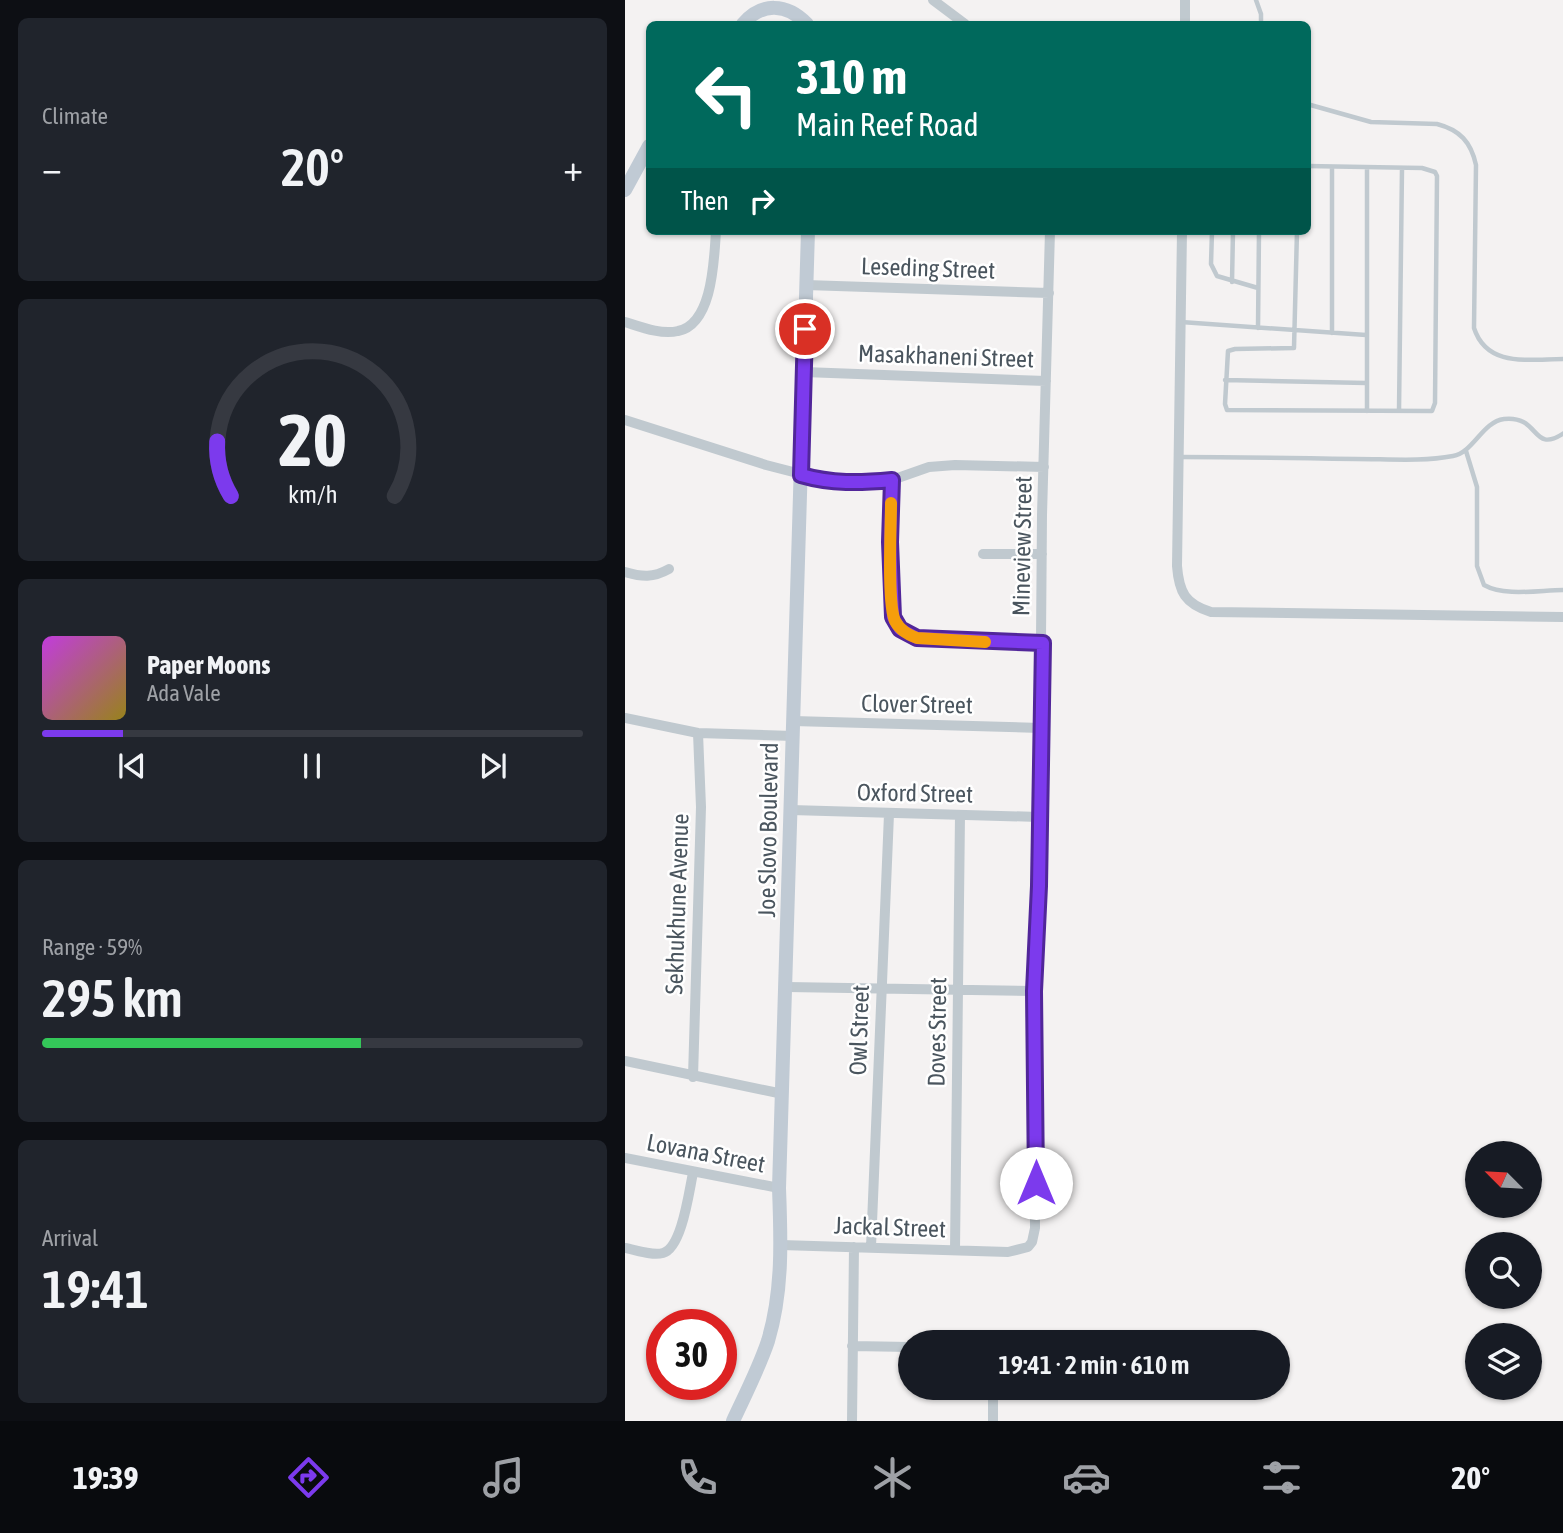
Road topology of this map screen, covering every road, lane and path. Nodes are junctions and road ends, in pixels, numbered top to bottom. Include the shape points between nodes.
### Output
1 (932, 0) edge
2 (1185, 0) edge
3 (1256, 0) edge
4 (746, 21) edge
5 (804, 21) edge
6 (961, 21) edge
7 (1185, 21) edge
8 (1261, 21) edge
9 (1311, 105) edge
10 (646, 152) edge
11 (1311, 166) edge
12 (1332, 167) junction
13 (1402, 167) junction
14 (1367, 168) junction
15 (625, 190) edge
16 (716, 235) edge
17 (808, 235) edge
18 (1050, 235) edge
19 (1182, 235) edge
20 (1212, 235) edge
21 (1233, 235) edge
22 (1259, 235) edge
23 (1298, 235) edge
24 (1232, 282) junction
25 (806, 285) junction
26 (1258, 288) junction
27 (1049, 293) junction
28 (625, 322) edge
29 (1180, 322) junction
30 (1258, 328) junction
31 (1295, 331) junction
32 (1333, 333) junction
33 (1366, 335) junction
34 (1563, 359) edge
35 (804, 372) junction
36 (1225, 380) junction
37 (1046, 381) junction
38 (1366, 383) junction
39 (1367, 411) junction
40 (1399, 411) junction
41 (625, 420) edge
42 (1563, 433) edge
43 (1466, 451) junction
44 (1178, 457) junction
45 (1044, 467) junction
46 (801, 475) junction
47 (892, 480) junction
48 (983, 554) dead end
49 (1042, 554) junction
50 (669, 569) dead end
51 (625, 572) edge
52 (1563, 590) edge
53 (1563, 617) edge
54 (1043, 643) junction
55 (625, 718) edge
56 (793, 728) junction
57 (1041, 728) junction
58 (698, 733) junction
59 (791, 810) junction
60 (889, 814) junction
61 (960, 815) junction
62 (1039, 817) junction
63 (787, 987) junction
64 (882, 989) junction
65 (958, 990) junction
66 (1034, 991) junction
67 (625, 1061) edge
68 (693, 1077) junction
69 (783, 1094) junction
70 (625, 1158) edge
71 (693, 1173) junction
72 (779, 1188) junction
73 (781, 1245) junction
74 (854, 1247) junction
75 (871, 1247) junction
76 (625, 1248) edge
77 (955, 1250) junction
78 (997, 1251) joint
79 (852, 1346) junction
80 (898, 1347) edge
81 (993, 1400) edge
82 (733, 1421) edge
83 (852, 1421) edge
84 (993, 1421) edge

1 - 6 street
2 - 7 street
3 - 8 lane
4 - 5 street via 754,12 773,8
9 - 34 lane via 1372,122 1447,126 1466,138 1476,165 1477,336 1483,346 1507,359
10 - 15 street
11 - 12 lane
12 - 14 lane
12 - 32 lane
13 - 14 lane
13 - 40 lane
13 - 40 lane via 1428,169 1437,176 1436,376 1432,411
14 - 33 lane
16 - 28 street via 704,307 693,323 679,331 661,331
17 - 25 street, Joe Slovo Boulevard
18 - 27 street, Mineview Street
19 - 29 street
20 - 24 lane via 1213,271
21 - 24 lane
22 - 26 lane
23 - 31 lane
24 - 26 lane
25 - 27 street, Leseding Street
25 - 35 street, Joe Slovo Boulevard
26 - 30 lane
27 - 37 street, Mineview Street
29 - 30 lane
29 - 44 street
30 - 31 lane
31 - 32 lane
31 - 36 lane via 1291,349 1228,351
32 - 33 lane
33 - 38 lane
35 - 37 street, Masakhaneni Street
35 - 46 street, Joe Slovo Boulevard
36 - 38 lane
36 - 39 lane via 1227,410
37 - 45 street, Mineview Street
38 - 39 lane
39 - 40 lane
41 - 46 street
42 - 43 lane via 1546,440 1519,418 1500,419
43 - 44 lane via 1407,459
43 - 52 lane via 1477,487 1477,566 1484,585 1512,591
44 - 53 street via 1178,583 1185,599 1196,607 1231,613
45 - 47 street via 929,467
45 - 49 street, Mineview Street
46 - 47 street via 832,482
46 - 56 street, Joe Slovo Boulevard
47 - 54 street via 892,600 893,617 900,629 917,638
48 - 49 street
49 - 54 street, Mineview Street
50 - 51 street via 647,577
54 - 57 street, Mineview Street
55 - 58 street, Clover Street
56 - 57 street, Clover Street
56 - 58 street, Clover Street
56 - 59 street, Joe Slovo Boulevard
57 - 62 street, Mineview Street
58 - 68 street, Sekhukhune Avenue via 701,807
59 - 60 street, Oxford Street
59 - 63 street, Joe Slovo Boulevard
60 - 61 street, Oxford Street
60 - 64 street, Owl Street
61 - 62 street, Oxford Street
61 - 65 street, Doves Street
62 - 66 street, Mineview Street
63 - 64 street
63 - 69 street, Joe Slovo Boulevard
64 - 65 street
64 - 75 street, Owl Street
65 - 66 street
65 - 77 street, Doves Street
66 - 78 street, Mineview Street via 1035,1228 1028,1247
67 - 68 street
68 - 69 street
69 - 72 street, Joe Slovo Boulevard
70 - 71 street, Lovana Street
71 - 72 street, Lovana Street
71 - 76 street via 678,1237 669,1251 659,1254
72 - 73 street, Joe Slovo Boulevard
73 - 74 street, Jackal Street
73 - 82 street, Joe Slovo Boulevard via 771,1329
74 - 75 street, Jackal Street
74 - 79 street
75 - 77 street, Jackal Street
77 - 78 street, Jackal Street
79 - 80 street
79 - 83 street
81 - 84 street

